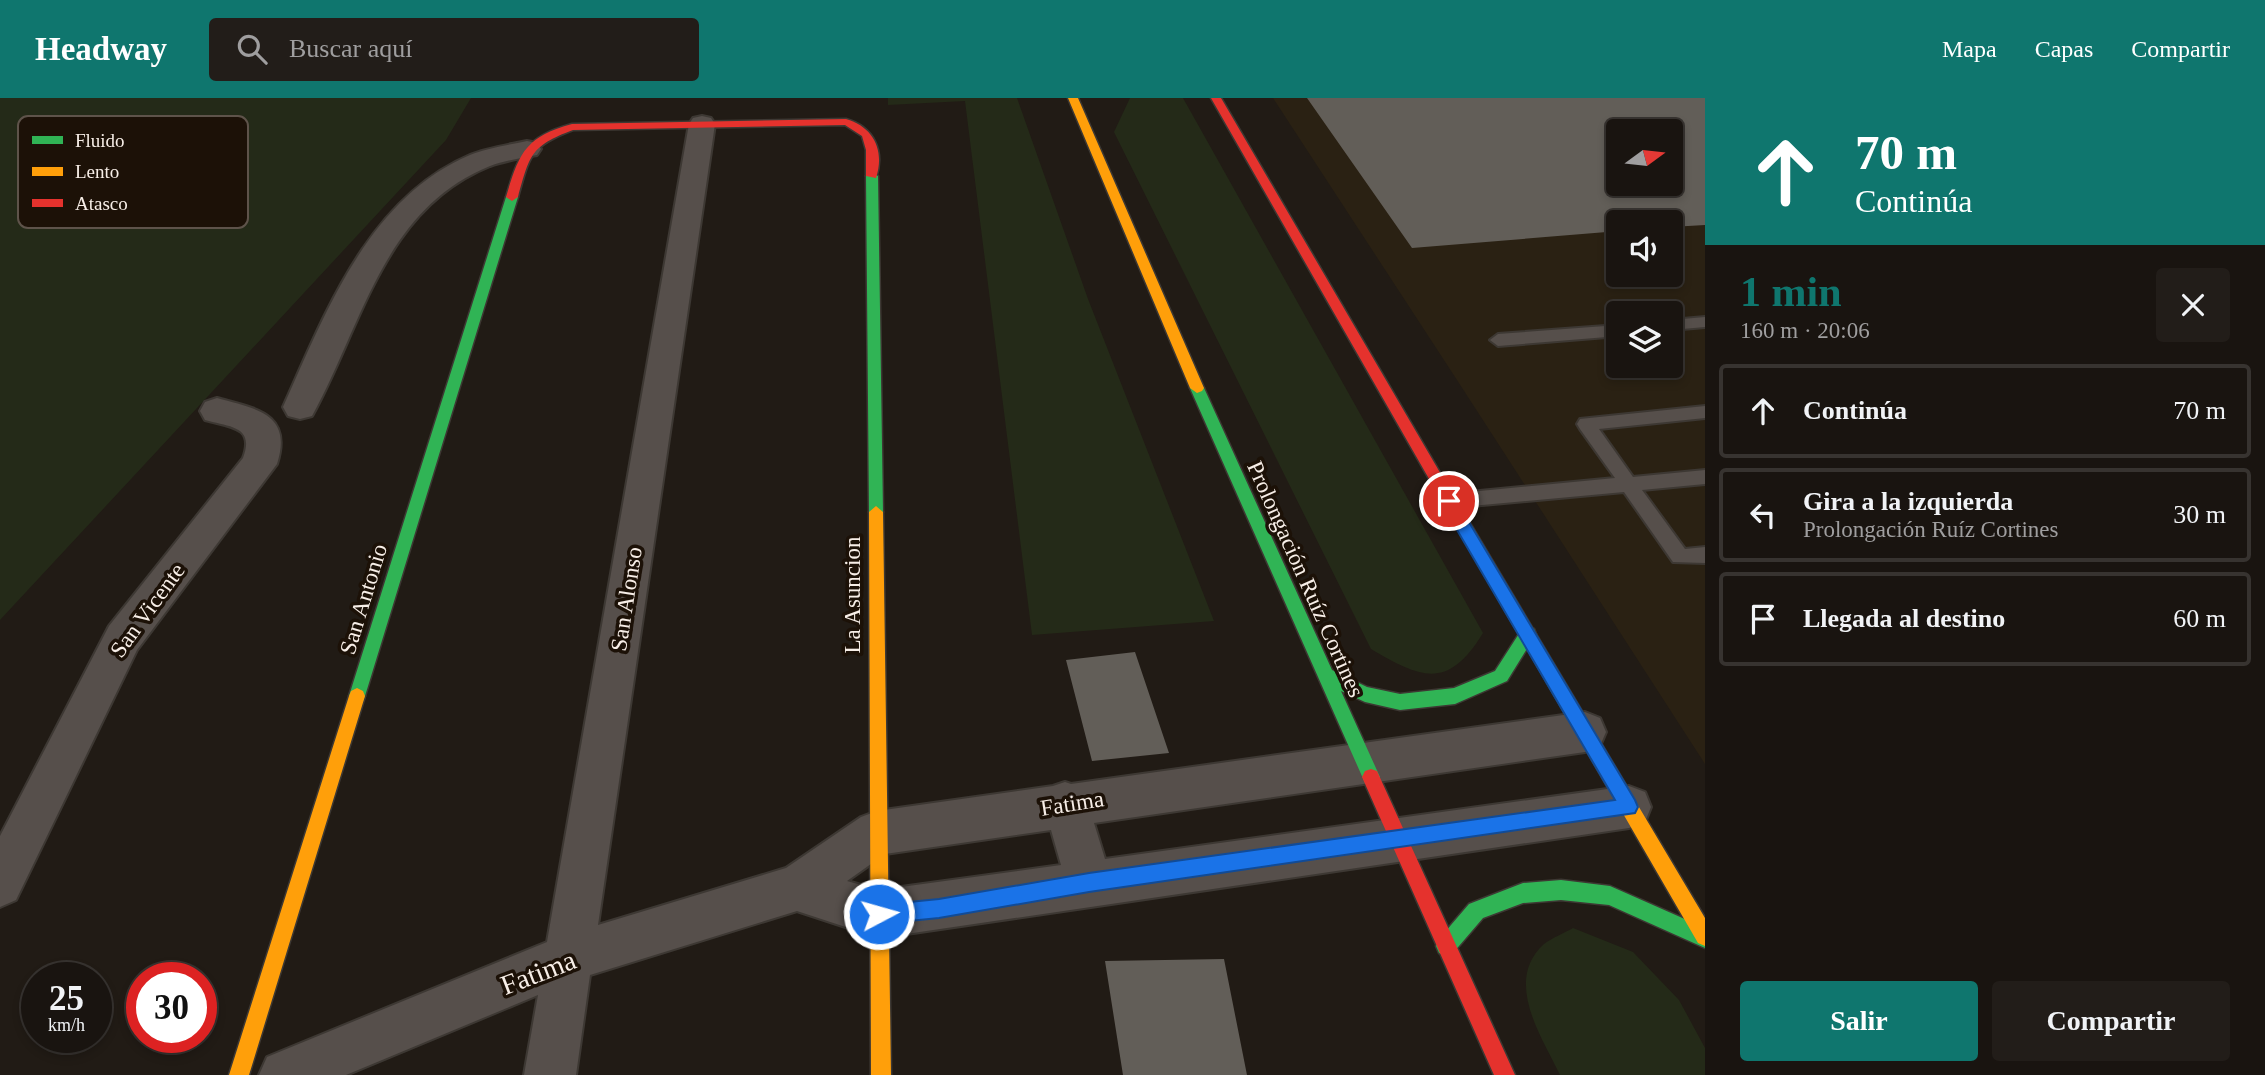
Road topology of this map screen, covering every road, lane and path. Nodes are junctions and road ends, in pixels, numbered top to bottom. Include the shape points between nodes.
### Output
1 (1073, 98) edge
2 (1216, 98) edge
3 (702, 124) junction
4 (532, 144) junction
5 (1705, 322) edge
6 (1683, 324) edge
7 (1606, 331) edge
8 (1498, 340) dead end
9 (300, 407) dead end
10 (217, 411) dead end
11 (1705, 412) edge
12 (1705, 477) edge
13 (1629, 484) junction
14 (1449, 501) junction
15 (1705, 555) edge
16 (1528, 634) junction
17 (1323, 674) junction
18 (1586, 732) junction
19 (1362, 761) junction
20 (1065, 803) junction
21 (1629, 807) junction
22 (877, 833) junction
23 (1399, 839) junction
24 (1089, 882) junction
25 (0, 884) edge
26 (797, 888) junction
27 (879, 914) junction
28 (1705, 937) edge
29 (1446, 946) junction
30 (568, 958) junction
31 (239, 1075) edge
32 (285, 1075) edge
33 (550, 1075) edge
34 (881, 1075) edge
35 (1504, 1075) edge

1 - 17 main road, Prolongación Ruíz Cortines
2 - 14 main road
3 - 4 main road via 572,127
3 - 22 main road, La Asuncion via 855,123 872,140
3 - 30 street, San Alonso
4 - 9 street via 489,155 458,170 406,210 370,258
4 - 31 main road, San Antonio
5 - 6 lane
7 - 8 lane
10 - 25 street, San Vicente via 252,421 264,432 265,446 258,464 123,638
11 - 13 lane via 1586,424
12 - 13 lane
13 - 14 lane
13 - 15 lane via 1680,557
14 - 16 main road
16 - 17 main road via 1502,676 1455,695 1400,702 1365,694
16 - 18 main road
17 - 19 main road, Prolongación Ruíz Cortines
18 - 19 street, Fatima
18 - 21 main road
19 - 20 street, Fatima
19 - 23 main road, Prolongación Ruíz Cortines
20 - 22 street, Fatima
20 - 24 street
21 - 23 street
21 - 28 main road
22 - 26 street, Fatima
22 - 27 main road, La Asuncion
23 - 24 street
23 - 29 main road, Prolongación Ruíz Cortines
24 - 27 street
26 - 27 street
26 - 30 street, Fatima
27 - 34 main road, La Asuncion
28 - 29 main road via 1610,896 1561,890 1523,893 1475,911
29 - 35 main road, Prolongación Ruíz Cortines
30 - 32 street, Fatima
30 - 33 street, San Alonso

